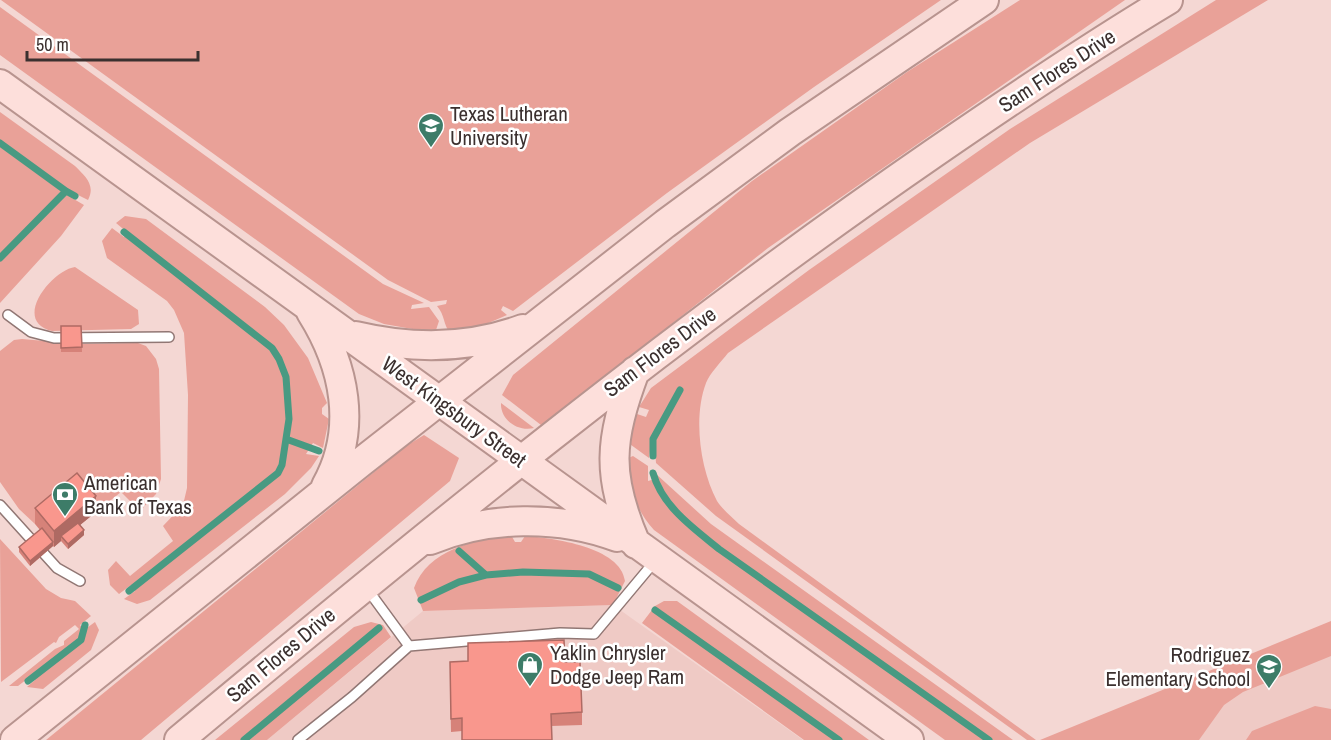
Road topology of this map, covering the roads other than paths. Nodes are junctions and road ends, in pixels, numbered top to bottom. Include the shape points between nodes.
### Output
1 (984, 0) edge
2 (1168, 0) edge
3 (0, 84) edge
4 (306, 305) junction
5 (8, 315) dead end
6 (539, 323) junction
7 (344, 333) junction
8 (169, 337) dead end
9 (636, 371) junction
10 (440, 402) junction
11 (521, 460) junction
12 (316, 499) junction
13 (0, 504) edge
14 (414, 546) junction
15 (646, 552) junction
16 (80, 581) dead end
17 (365, 586) junction
18 (409, 646) junction
19 (15, 740) edge
20 (179, 740) edge
21 (298, 740) edge
22 (909, 740) edge

1 - 6 main road via 790,132
2 - 9 main road, Sam Flores Drive via 883,188
3 - 4 main road, West Kingsbury Street
4 - 7 main road, West Kingsbury Street
4 - 12 main road via 336,367 344,410 342,451
5 - 8 lane via 31,332 54,338
6 - 7 main road via 488,339 444,345 398,344
6 - 10 main road
7 - 10 main road, West Kingsbury Street
9 - 11 main road, Sam Flores Drive
9 - 15 main road via 614,437 613,466 622,512
10 - 11 main road, West Kingsbury Street
10 - 12 main road
11 - 14 main road, Sam Flores Drive
11 - 15 main road, West Kingsbury Street
12 - 19 main road
13 - 16 lane via 57,568
14 - 15 main road via 466,528 519,522 583,528
14 - 17 main road, Sam Flores Drive
15 - 18 lane via 594,634 560,633
15 - 22 main road, West Kingsbury Street
17 - 18 lane
17 - 20 main road, Sam Flores Drive
18 - 21 lane

